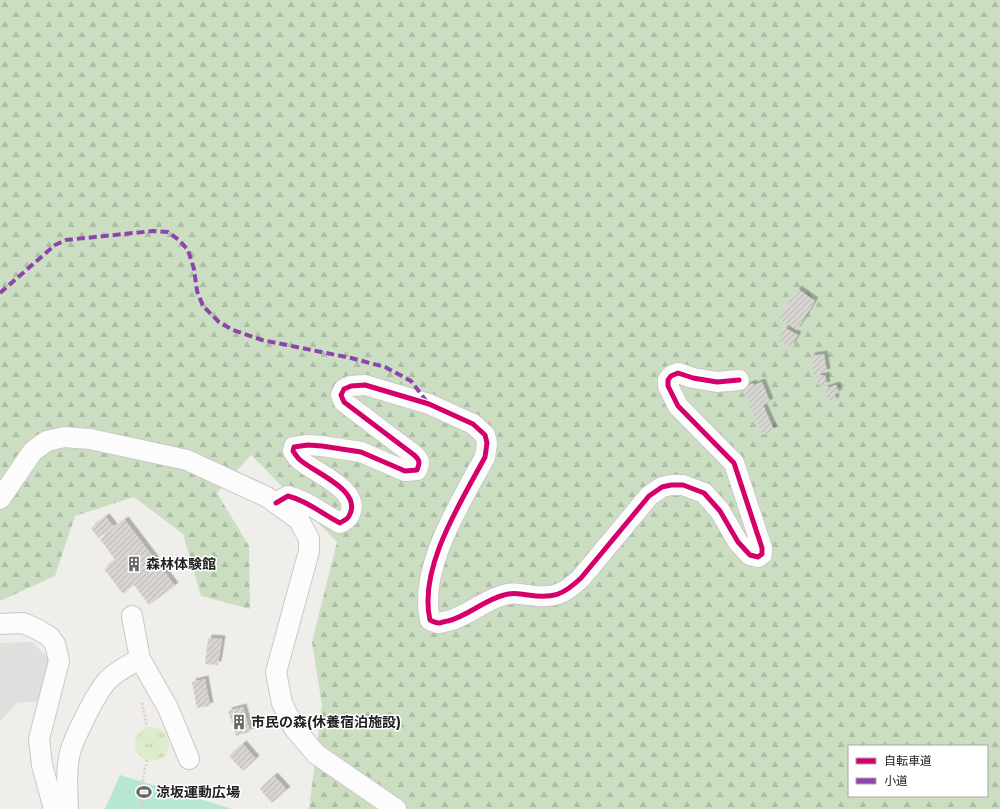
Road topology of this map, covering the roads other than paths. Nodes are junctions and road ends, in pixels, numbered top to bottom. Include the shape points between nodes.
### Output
1 (739, 380) dead end
2 (0, 499) edge
3 (276, 503) junction
4 (132, 616) dead end
5 (0, 624) edge
6 (140, 659) junction
7 (189, 759) dead end
8 (54, 809) edge
9 (68, 809) edge
10 (396, 809) edge

1 - 3 street via 717,382 678,373 670,376 668,386 678,406 734,463 762,548 762,554 758,557 750,555 738,542 720,511 704,493 683,485 662,487 649,496 569,590 546,596 504,594 453,619 438,623 430,620 429,583 434,563 485,457 487,443 484,435 473,424 429,404 365,385 344,389 341,395 344,402 419,459 420,464 416,470 405,471 361,452 322,446 294,447 298,458 347,493 352,508 349,517 340,523 298,499 288,496
2 - 3 street via 33,451 47,441 64,437 90,439 187,460
3 - 10 street via 300,520 309,539 309,551 276,672 282,703 294,728 316,754
4 - 6 street
5 - 8 street via 23,623 37,629 50,637 57,649 59,661 39,739 42,765
6 - 7 street via 168,708
6 - 9 street via 107,681 95,699 69,755

